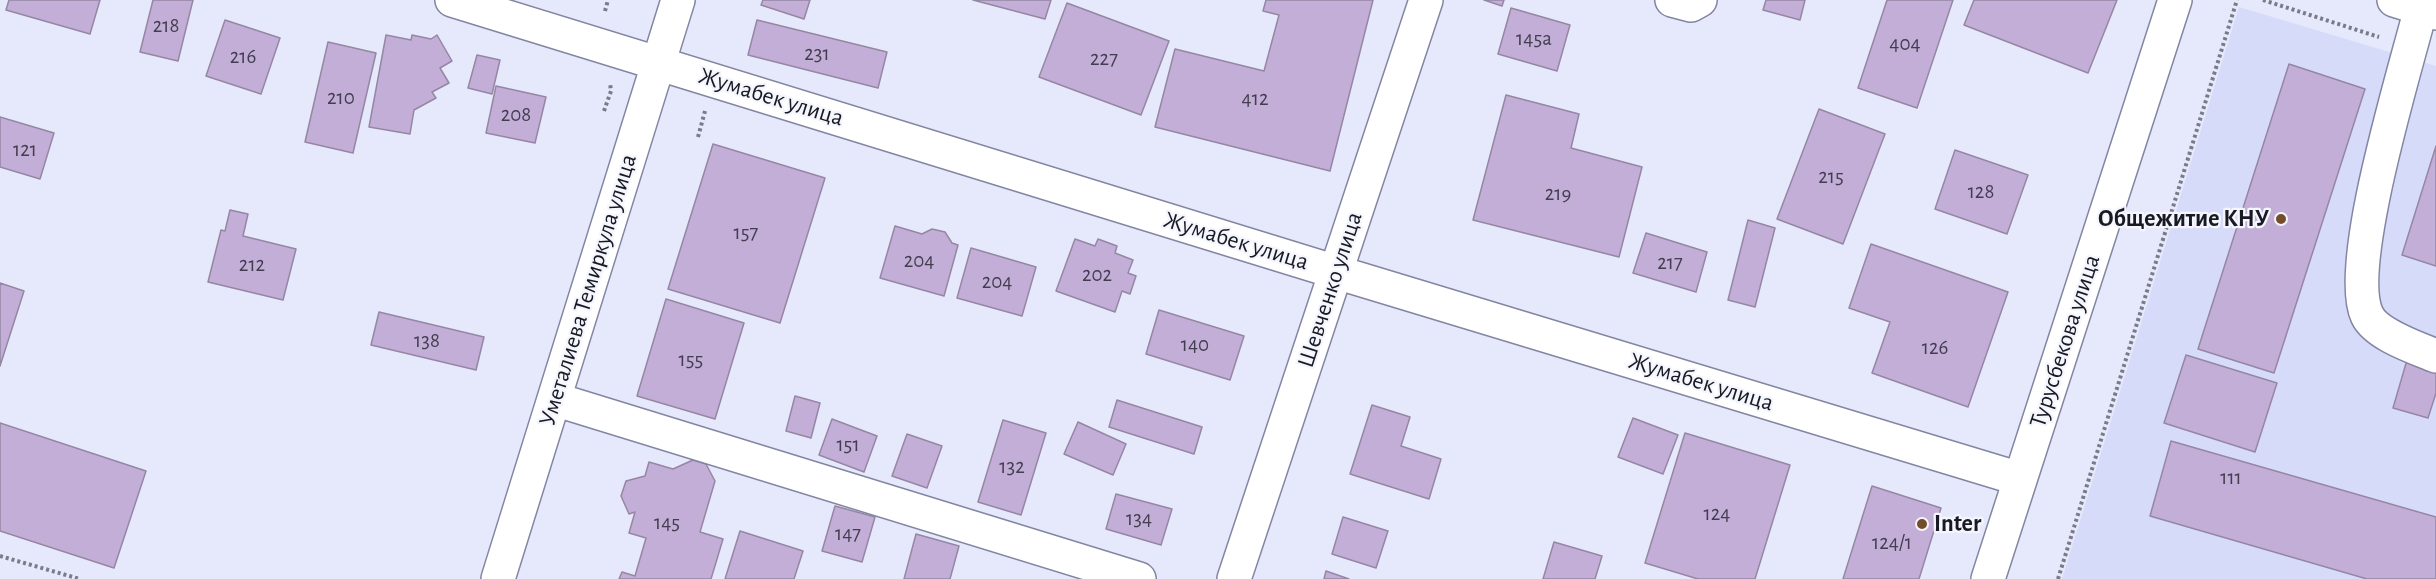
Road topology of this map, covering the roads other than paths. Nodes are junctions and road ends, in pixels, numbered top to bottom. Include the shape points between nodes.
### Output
1 (452, 0) edge
2 (678, 0) edge
3 (1426, 0) edge
4 (1672, 0) edge
5 (1700, 0) edge
6 (2175, 0) edge
7 (2417, 7) edge
8 (659, 62) junction
9 (1336, 272) junction
10 (2436, 356) edge
11 (554, 399) junction
12 (2020, 479) junction
13 (498, 579) edge
14 (1139, 579) edge
15 (1234, 579) edge
16 (1988, 579) edge

1 - 8 street, Жумабек улица
2 - 8 street, Уметалиева Темиркула улица
3 - 9 street, Шевченко улица
4 - 5 street via 1690,5
6 - 12 street, Турусбекова улица
7 - 10 street via 2411,47 2370,213 2362,295 2367,317 2377,327
8 - 9 street, Жумабек улица
8 - 11 street, Уметалиева Темиркула улица
9 - 12 street, Жумабек улица
9 - 15 street, Шевченко улица
11 - 13 street, Уметалиева Темиркула улица
11 - 14 street
12 - 16 street, Турусбекова улица

